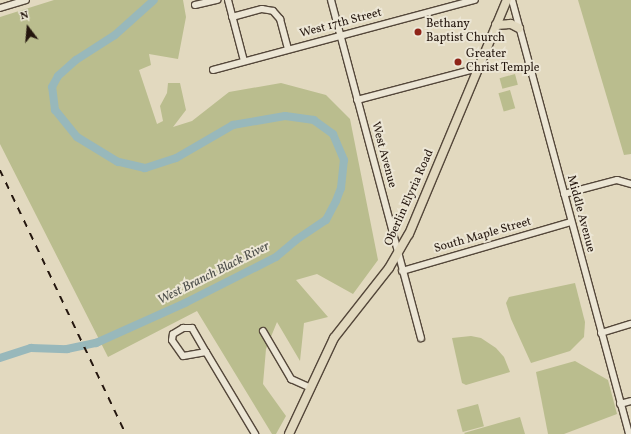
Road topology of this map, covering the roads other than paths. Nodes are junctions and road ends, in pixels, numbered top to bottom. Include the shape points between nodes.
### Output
1 (26, 0) edge
2 (217, 0) edge
3 (228, 0) edge
4 (331, 0) edge
5 (475, 0) edge
6 (506, 0) edge
7 (512, 0) edge
8 (195, 5) dead end
9 (0, 8) edge
10 (232, 17) junction
11 (496, 25) junction
12 (519, 28) junction
13 (340, 36) junction
14 (288, 49) junction
15 (244, 61) junction
16 (478, 68) junction
17 (213, 70) dead end
18 (357, 100) junction
19 (631, 184) edge
20 (564, 194) junction
21 (571, 222) junction
22 (397, 255) junction
23 (402, 271) junction
24 (631, 324) edge
25 (263, 331) dead end
26 (601, 333) junction
27 (421, 338) dead end
28 (206, 352) junction
29 (310, 387) junction
30 (631, 401) edge
31 (620, 404) junction
32 (255, 434) edge
33 (289, 434) edge
34 (629, 434) edge

1 - 9 street
2 - 8 street
3 - 10 street
4 - 13 street, West Avenue
5 - 13 street, West 17th Street
6 - 11 main road, Oberlin Elyria Road
7 - 12 street, Middle Avenue
10 - 14 street via 262,9 273,11 280,19
10 - 15 street
11 - 12 main road via 511,24
11 - 16 main road, Oberlin Elyria Road
12 - 20 street, Middle Avenue
13 - 14 street, West 17th Street
13 - 18 street, West Avenue
14 - 15 street, West 17th Street
15 - 17 street, West 17th Street
16 - 18 street
16 - 22 main road, Oberlin Elyria Road via 409,234
18 - 22 street, West Avenue
19 - 20 street via 616,180
20 - 21 street, Middle Avenue
21 - 23 street, South Maple Street
21 - 26 street, Middle Avenue
22 - 23 street, West Avenue
22 - 29 main road, Oberlin Elyria Road via 334,338
23 - 27 street, West Avenue
24 - 26 street
25 - 29 street via 292,379
26 - 31 street, Middle Avenue
28 - 28 street via 190,326 173,334 172,340 176,348 186,356
28 - 32 street
29 - 33 main road, Oberlin Elyria Road
30 - 31 street
31 - 34 street, Middle Avenue

